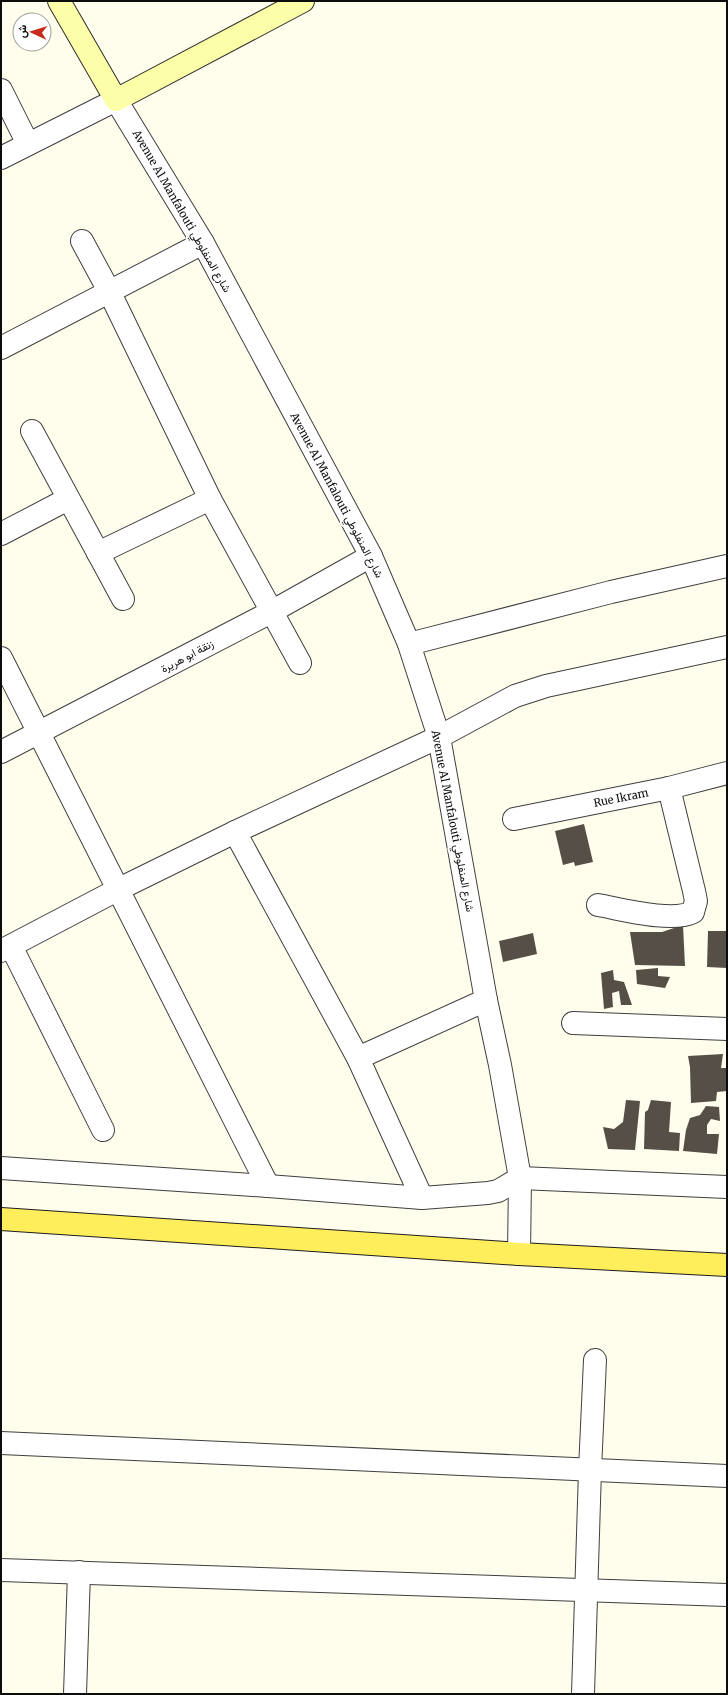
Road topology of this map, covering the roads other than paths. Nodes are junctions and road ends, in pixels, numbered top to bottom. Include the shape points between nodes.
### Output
1 (60, 1) edge
2 (303, 1) edge
3 (1, 90) edge
4 (116, 100) junction
5 (28, 144) junction
6 (1, 158) edge
7 (82, 242) dead end
8 (203, 243) junction
9 (109, 291) junction
10 (1, 348) edge
11 (32, 431) dead end
12 (210, 498) junction
13 (68, 499) junction
14 (1, 534) edge
15 (98, 553) junction
16 (371, 556) junction
17 (727, 566) edge
18 (123, 598) dead end
19 (271, 612) junction
20 (410, 644) junction
21 (727, 646) edge
22 (1, 658) edge
23 (300, 663) dead end
24 (40, 732) junction
25 (439, 737) junction
26 (1, 752) edge
27 (727, 773) edge
28 (669, 788) junction
29 (514, 819) dead end
30 (235, 832) junction
31 (117, 890) junction
32 (598, 905) dead end
33 (6, 949) edge
34 (486, 1000) junction
35 (573, 1023) dead end
36 (727, 1029) edge
37 (358, 1058) junction
38 (103, 1130) dead end
39 (1, 1168) edge
40 (520, 1178) junction
41 (268, 1186) junction
42 (727, 1187) edge
43 (422, 1198) junction
44 (1, 1219) edge
45 (520, 1254) junction
46 (727, 1265) edge
47 (596, 1360) dead end
48 (1, 1443) edge
49 (590, 1470) junction
50 (727, 1476) edge
51 (1, 1570) edge
52 (79, 1572) junction
53 (586, 1589) junction
54 (727, 1595) edge
55 (75, 1694) edge
56 (583, 1694) edge

1 - 4 street, Avenue Al Manfalouti شارع المنفلوطي
2 - 4 street
3 - 5 street
4 - 5 street
4 - 8 street, Avenue Al Manfalouti شارع المنفلوطي
5 - 6 street
7 - 9 street
8 - 9 street
8 - 16 street, Avenue Al Manfalouti شارع المنفلوطي
9 - 10 street
9 - 12 street
11 - 13 street
12 - 15 street
12 - 19 street
13 - 14 street
13 - 15 street
15 - 18 street
16 - 19 street, زنقة ابو هريرة
16 - 20 street, Avenue Al Manfalouti شارع المنفلوطي
17 - 20 street via 611,592
19 - 23 street
19 - 24 street, زنقة ابو هريرة
20 - 25 street, Avenue Al Manfalouti شارع المنفلوطي
21 - 25 street via 546,686 515,696
22 - 24 street
24 - 26 street, زنقة ابو هريرة
24 - 31 street
25 - 30 street
25 - 34 street, Avenue Al Manfalouti شارع المنفلوطي
27 - 28 street, Rue Ikram
28 - 29 street, Rue Ikram
28 - 32 street via 696,901 693,912 683,916 668,916
30 - 31 street
30 - 37 street
31 - 33 street
31 - 41 street
33 - 38 street
34 - 37 street
34 - 40 street, Avenue Al Manfalouti شارع المنفلوطي
35 - 36 street
37 - 43 street
39 - 41 street
40 - 42 street
40 - 43 street via 488,1194
40 - 45 street, Avenue Al Manfalouti شارع المنفلوطي
41 - 43 street
44 - 45 main road
45 - 46 main road
47 - 49 street
48 - 49 street
49 - 50 street
49 - 53 street
51 - 52 street
52 - 53 street
52 - 55 street
53 - 54 street
53 - 56 street

